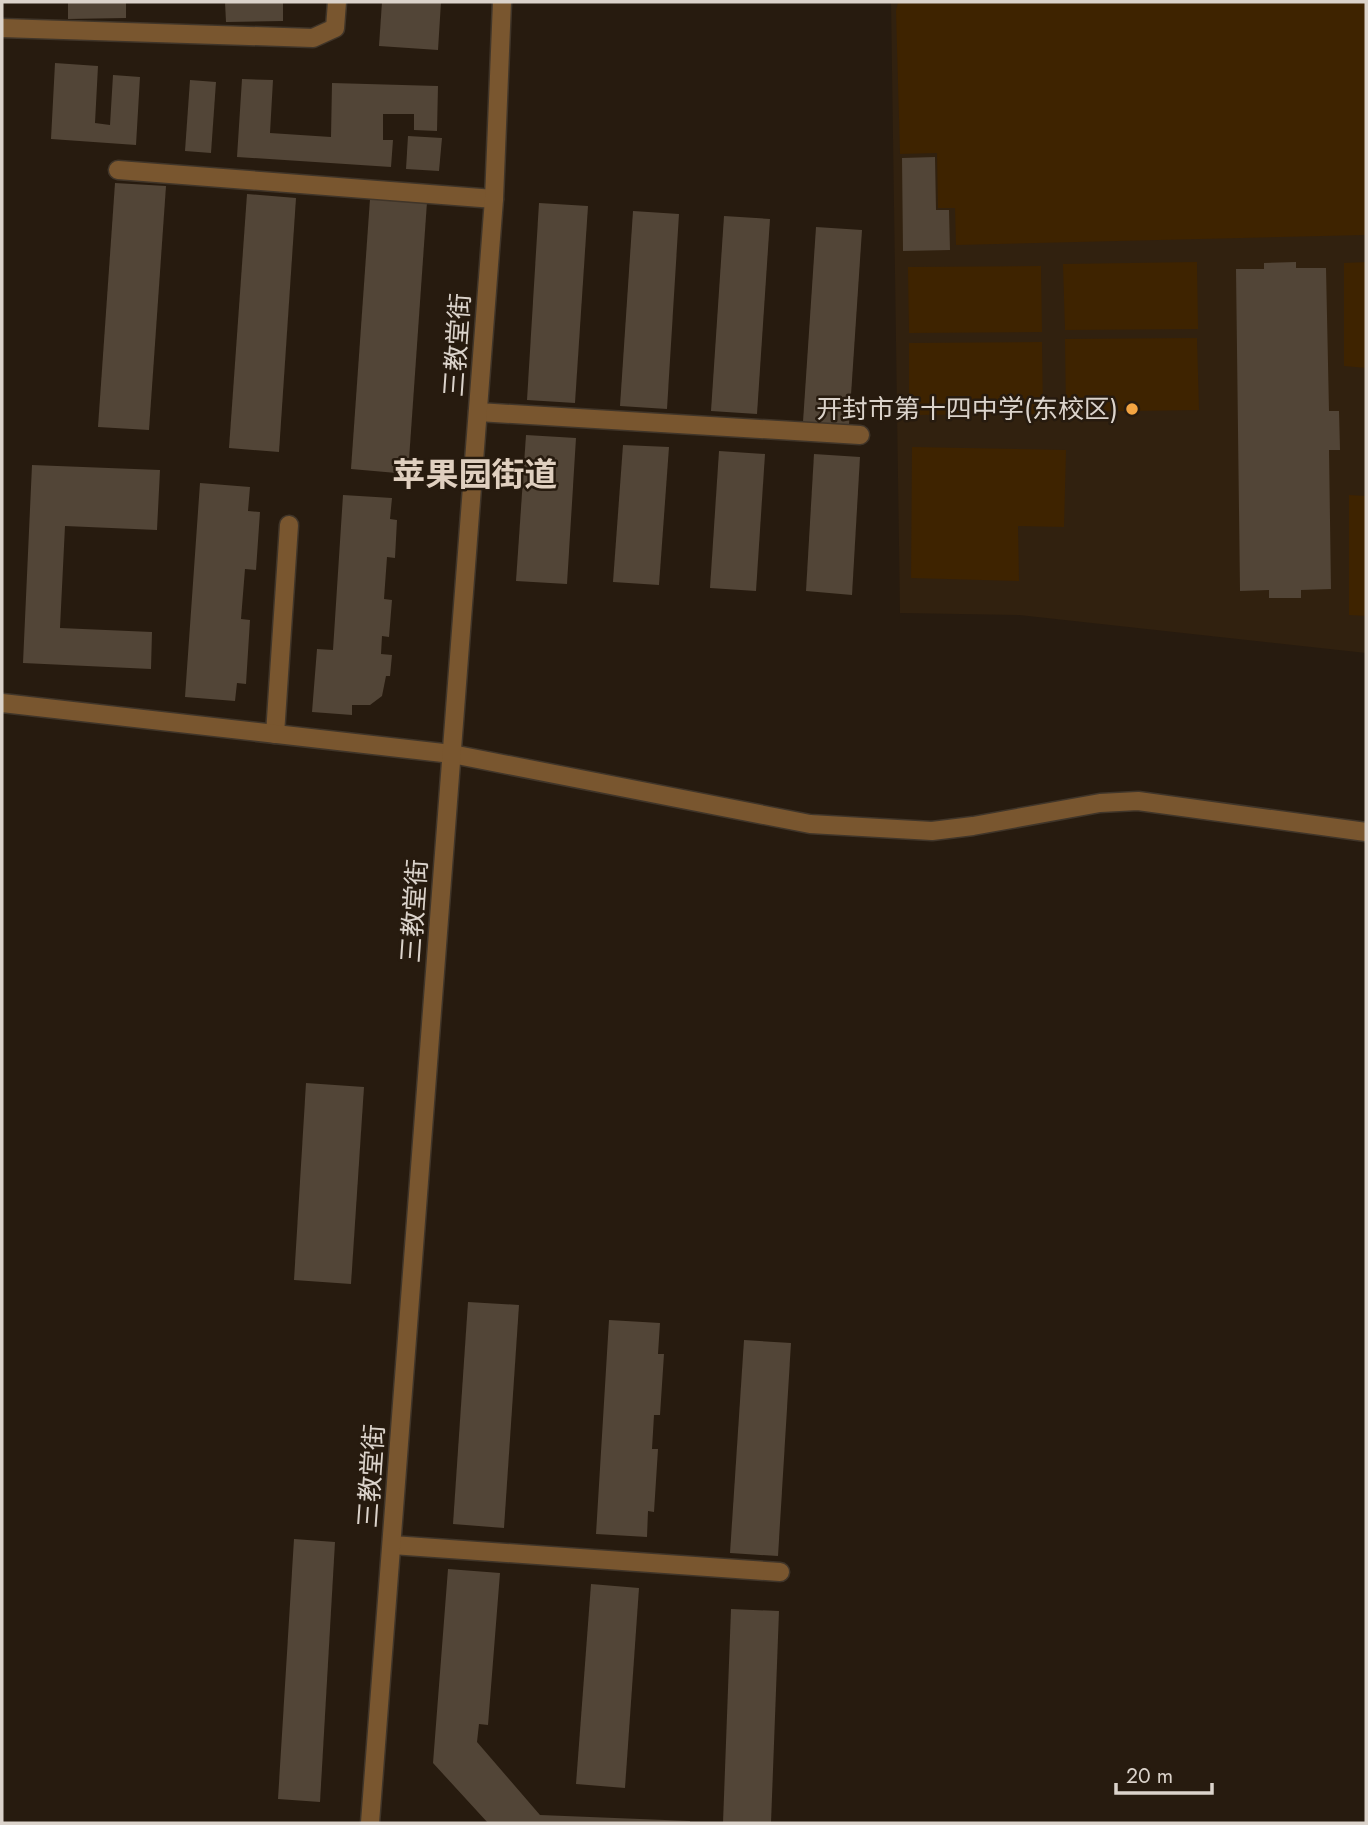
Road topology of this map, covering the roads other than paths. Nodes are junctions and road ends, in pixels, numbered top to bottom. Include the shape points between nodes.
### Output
1 (337, 2) edge
2 (502, 2) edge
3 (2, 28) edge
4 (118, 170) dead end
5 (494, 199) junction
6 (478, 412) junction
7 (860, 435) dead end
8 (289, 526) dead end
9 (2, 704) edge
10 (275, 734) junction
11 (452, 754) junction
12 (1366, 832) edge
13 (392, 1545) junction
14 (780, 1572) dead end
15 (370, 1823) edge

1 - 3 street via 335,27 313,38
2 - 5 street, 三教堂街
4 - 5 street
5 - 6 street, 三教堂街
6 - 7 street
6 - 11 street, 三教堂街
8 - 10 street
9 - 10 street
10 - 11 street
11 - 12 street via 810,824 932,831 1138,800
11 - 13 street, 三教堂街
13 - 14 street
13 - 15 street, 三教堂街

